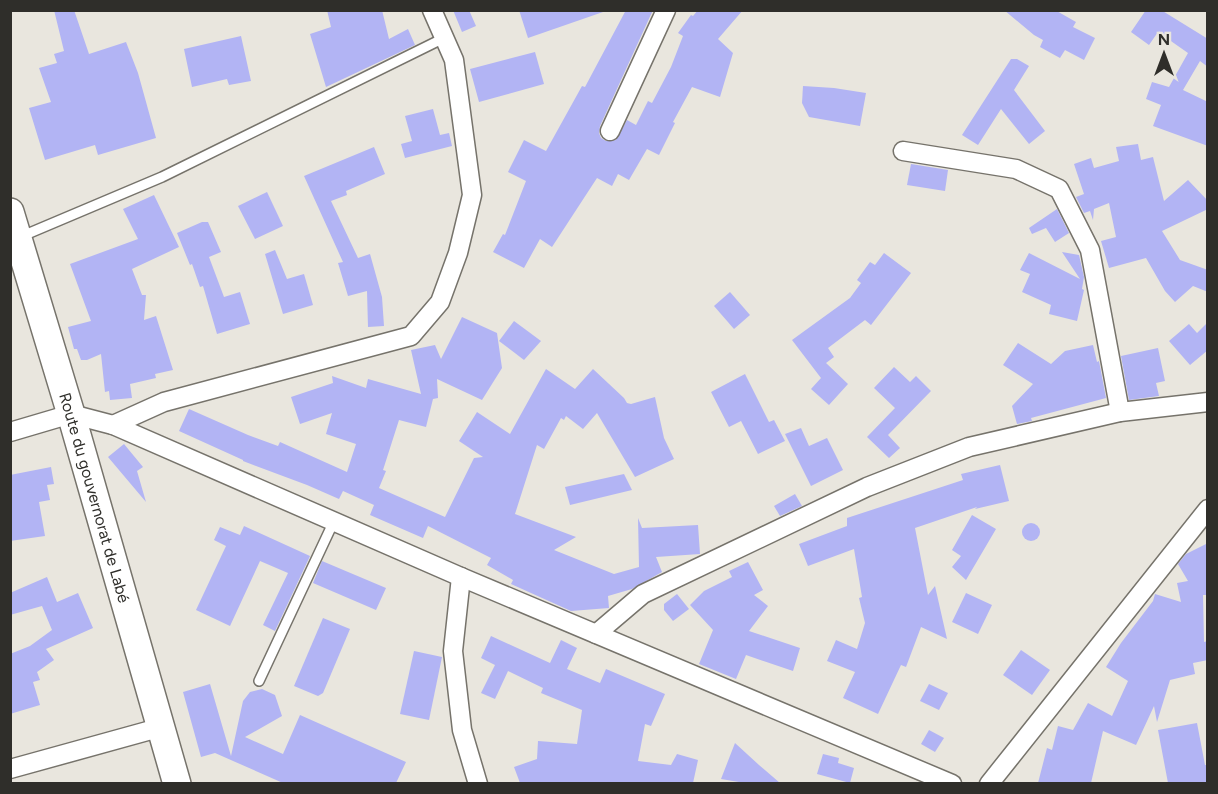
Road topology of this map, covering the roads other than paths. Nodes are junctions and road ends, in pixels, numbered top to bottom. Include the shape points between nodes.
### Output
1 (432, 10) edge
2 (666, 10) edge
3 (444, 38) junction
4 (610, 131) dead end
5 (903, 151) dead end
6 (10, 213) edge
7 (18, 238) junction
8 (1208, 402) edge
9 (1120, 412) junction
10 (71, 414) junction
11 (113, 425) junction
12 (10, 432) edge
13 (1208, 509) edge
14 (334, 521) junction
15 (461, 577) junction
16 (596, 634) junction
17 (259, 681) dead end
18 (162, 727) junction
19 (10, 769) edge
20 (177, 783) edge
21 (478, 783) edge
22 (952, 783) edge
23 (989, 783) edge

1 - 3 street
2 - 4 street
3 - 7 lane via 162,177
3 - 11 street via 454,60 472,195 441,302 411,336 164,402
5 - 9 street via 1016,169 1059,189 1090,250
6 - 7 street, Route du gouvernorat de Labé
7 - 10 street, Route du gouvernorat de Labé
8 - 9 street
9 - 16 street via 969,447 867,487 643,594
10 - 11 street
10 - 12 street
10 - 18 street, Route du gouvernorat de Labé
11 - 14 street
13 - 23 street
14 - 15 street
14 - 17 lane
15 - 16 street
15 - 21 street via 453,651 462,730
16 - 22 street
18 - 19 street
18 - 20 street, Route du gouvernorat de Labé

